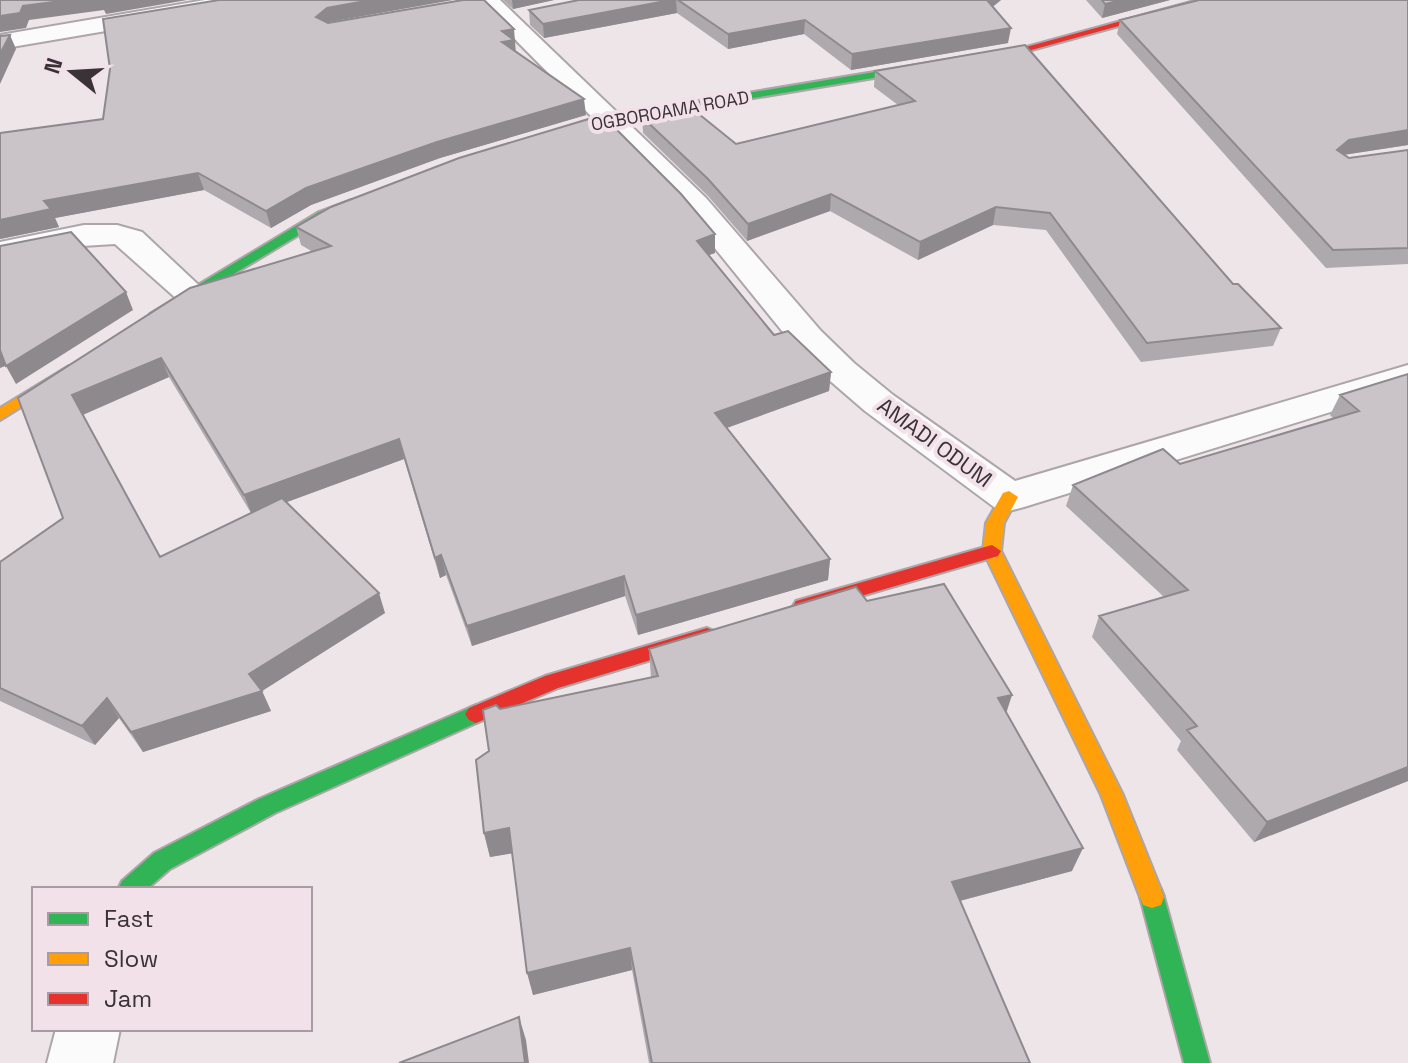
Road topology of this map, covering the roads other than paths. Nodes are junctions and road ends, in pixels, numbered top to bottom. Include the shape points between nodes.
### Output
1 (247, 0) edge
2 (487, 0) edge
3 (1208, 0) edge
4 (533, 14) edge
5 (506, 20) junction
6 (0, 42) edge
7 (609, 119) junction
8 (537, 141) edge
9 (371, 195) edge
10 (0, 252) edge
11 (190, 293) junction
12 (139, 325) edge
13 (89, 358) edge
14 (1408, 376) edge
15 (0, 415) edge
16 (1009, 497) junction
17 (992, 551) junction
18 (781, 613) edge
19 (720, 632) edge
20 (132, 887) edge
21 (88, 1031) edge
22 (80, 1063) edge
23 (1197, 1063) edge

1 - 6 street
2 - 5 street, AMADI ODUM
3 - 7 street, OGBOROAMA ROAD via 994,57
4 - 5 street
5 - 7 street, AMADI ODUM
7 - 8 street, OGBOROAMA ROAD
7 - 16 street, AMADI ODUM via 695,204 841,371
9 - 11 street via 323,215
10 - 11 street via 82,236 122,235
11 - 12 street
13 - 15 street
14 - 16 street, AMADI ODUM
16 - 17 street via 995,523
17 - 18 street
17 - 23 street via 1118,809 1157,908
19 - 20 street via 552,682 405,744 175,854
21 - 22 street

